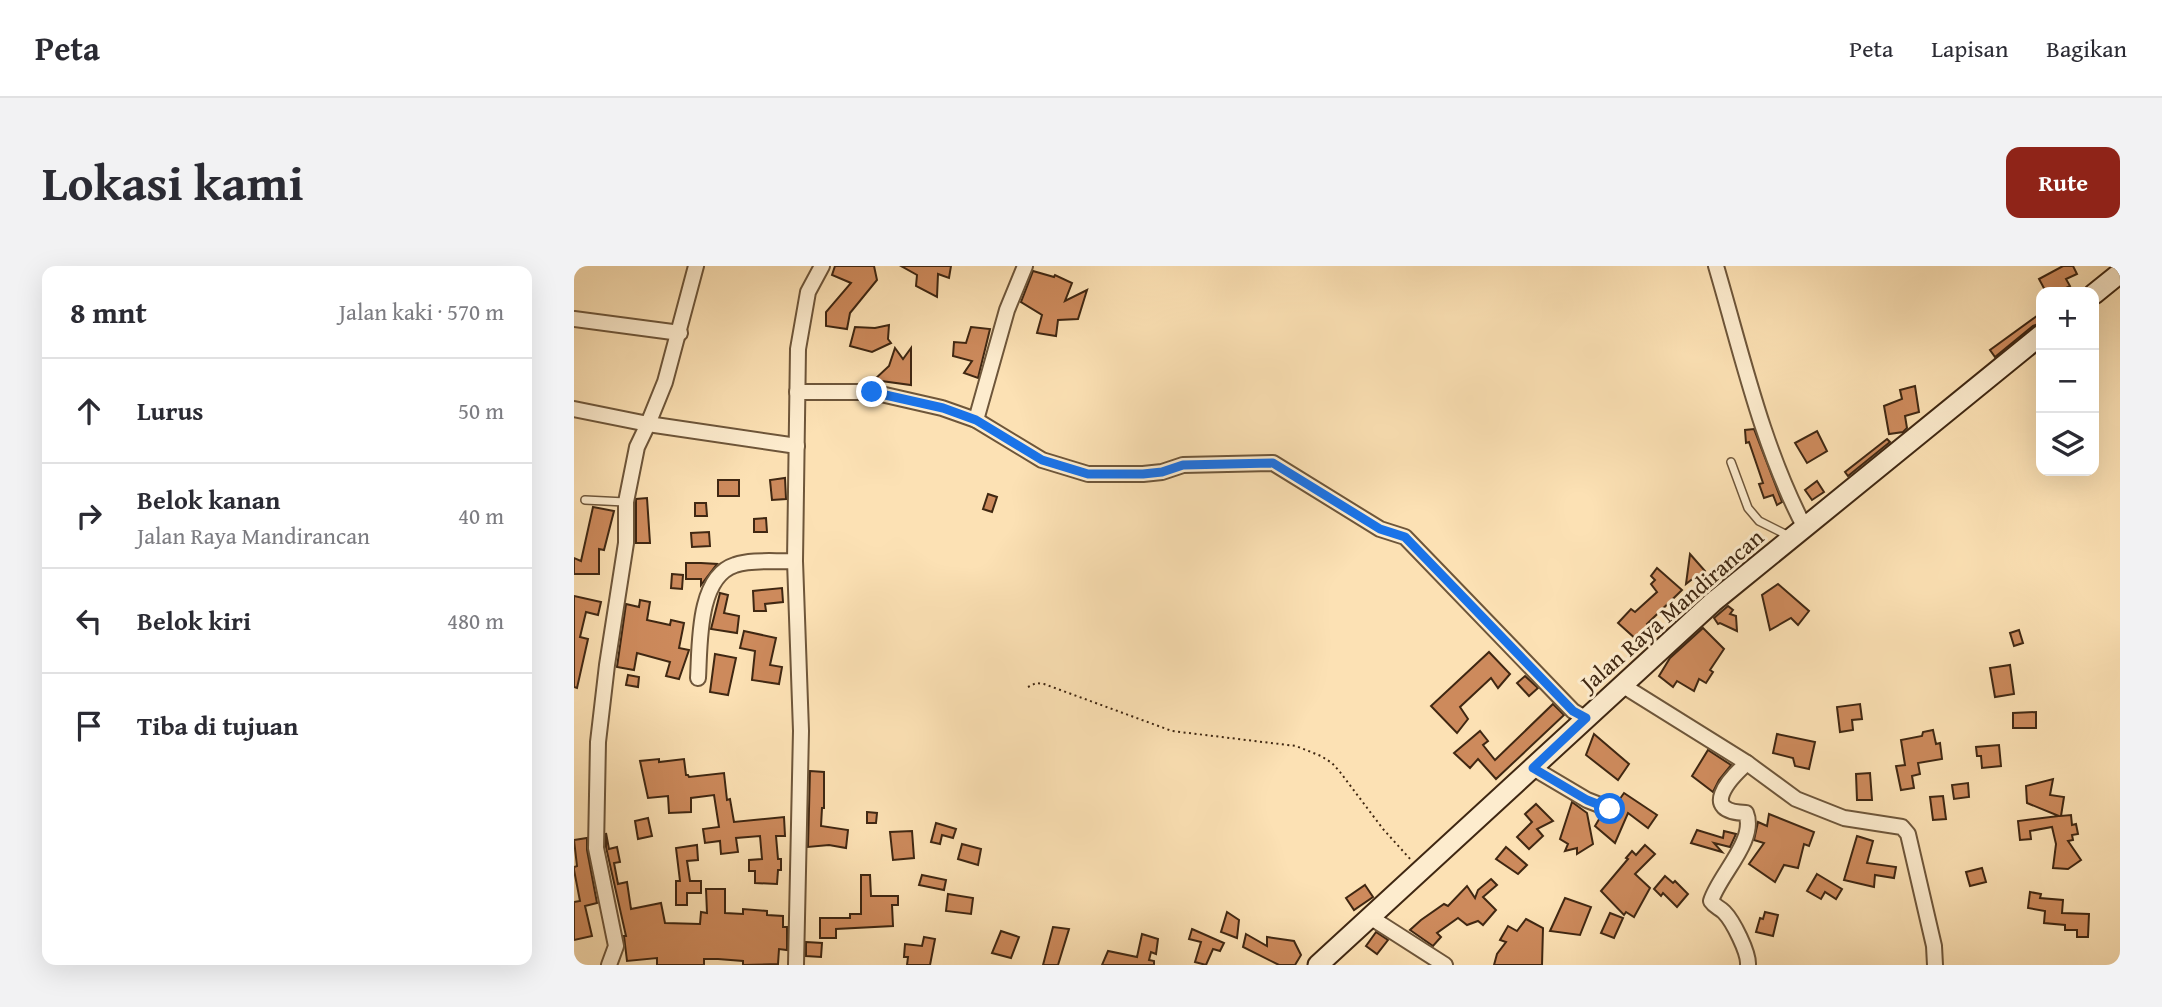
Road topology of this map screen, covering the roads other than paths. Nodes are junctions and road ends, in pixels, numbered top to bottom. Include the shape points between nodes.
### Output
1 (696, 266) edge
2 (822, 266) edge
3 (1025, 266) edge
4 (1716, 266) edge
5 (2120, 273) edge
6 (2099, 289) edge
7 (574, 319) edge
8 (680, 332) junction
9 (2036, 339) edge
10 (797, 392) junction
11 (574, 409) edge
12 (976, 420) junction
13 (648, 424) junction
14 (797, 446) junction
15 (1731, 463) dead end
16 (585, 500) dead end
17 (626, 502) junction
18 (1799, 533) junction
19 (795, 561) junction
20 (698, 678) dead end
21 (1622, 685) junction
22 (1586, 718) junction
23 (1747, 763) junction
24 (1533, 768) junction
25 (1610, 809) dead end
26 (1370, 917) junction
27 (609, 965) edge
28 (796, 965) edge
29 (1318, 965) edge
30 (1445, 965) edge
31 (1748, 965) edge
32 (1935, 965) edge

1 - 8 street
2 - 10 street via 808,292 798,349
3 - 12 street via 1007,310
4 - 18 street
5 - 6 street
7 - 8 street
8 - 13 street
9 - 18 street, Jalan Raya Mandirancan
10 - 12 street via 872,392
10 - 14 street
11 - 13 street
12 - 22 street via 1042,460 1088,474 1143,474 1183,465 1278,465 1380,529 1405,537 1573,711
13 - 14 street
13 - 17 street via 637,447
14 - 19 street
15 - 18 lane via 1748,508 1759,521
16 - 17 lane
17 - 27 street via 626,543 598,742 596,848 616,946
18 - 21 street, Jalan Raya Mandirancan via 1713,602
19 - 20 street via 737,564 725,569 704,606
19 - 28 street via 801,731
21 - 22 street, Jalan Raya Mandirancan
21 - 23 street
22 - 24 street, Jalan Raya Mandirancan
23 - 31 street via 1729,779 1721,794 1726,809 1746,813 1744,845 1711,901 1726,914 1748,955
23 - 32 street via 1796,799 1844,818 1902,827 1908,834
24 - 25 street
24 - 26 street, Jalan Raya Mandirancan
26 - 29 street, Jalan Raya Mandirancan
26 - 30 street

